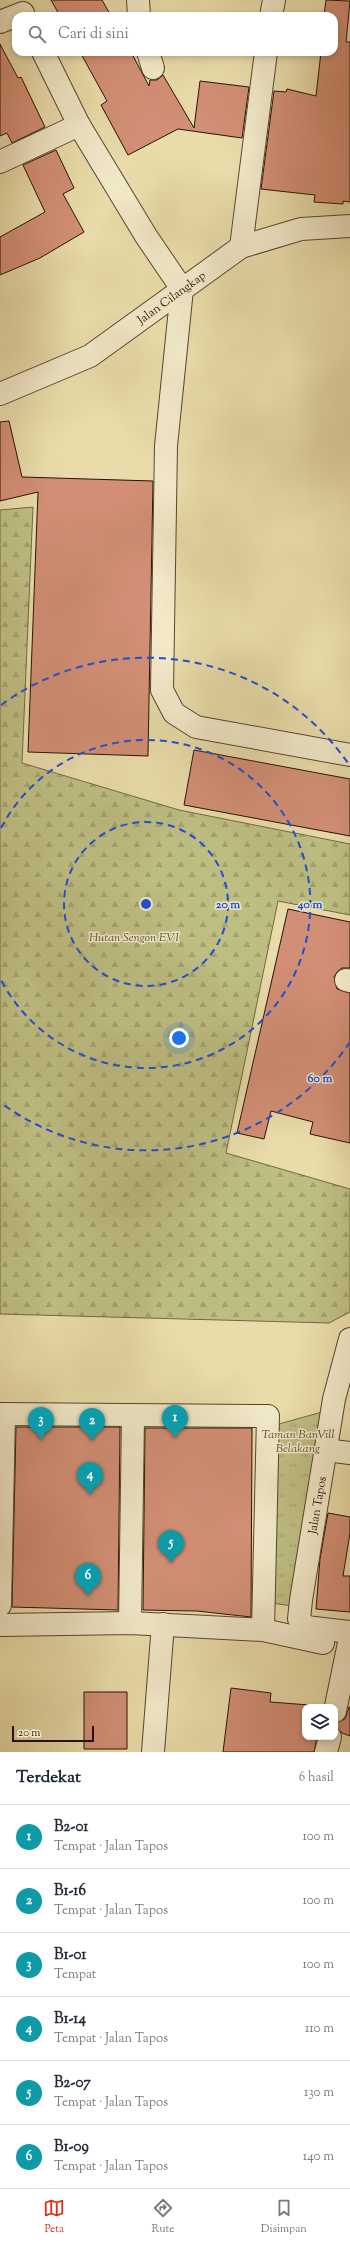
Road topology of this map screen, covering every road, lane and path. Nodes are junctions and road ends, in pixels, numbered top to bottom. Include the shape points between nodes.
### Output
1 (138, 0) edge
2 (274, 0) edge
3 (139, 12) edge
4 (272, 12) edge
5 (12, 15) edge
6 (0, 22) edge
7 (45, 56) edge
8 (265, 56) edge
9 (79, 125) junction
10 (0, 162) edge
11 (350, 226) edge
12 (241, 247) junction
13 (182, 289) junction
14 (0, 394) edge
15 (350, 755) edge
16 (350, 1339) edge
17 (2, 1414) edge
18 (133, 1416) junction
19 (326, 1450) junction
20 (350, 1453) edge
21 (0, 1605) edge
22 (130, 1623) junction
23 (163, 1624) junction
24 (0, 1625) edge
25 (264, 1630) junction
26 (350, 1632) edge
27 (350, 1638) edge
28 (326, 1644) dead end
29 (336, 1704) edge
30 (329, 1740) edge
31 (153, 1752) edge
32 (326, 1752) edge

1 - 3 street
2 - 4 street
5 - 6 street
7 - 9 street
8 - 12 street
9 - 10 street
9 - 13 street via 146,236
11 - 12 street, Jalan Cilangkap via 301,229
12 - 13 street, Jalan Cilangkap
13 - 14 street, Jalan Cilangkap via 90,356
13 - 15 street via 166,446 162,690 174,714 196,727
16 - 19 street, Jalan Tapos via 334,1399
17 - 18 street
17 - 21 street
18 - 22 street
18 - 25 street via 268,1416
19 - 20 street
19 - 26 street, Jalan Tapos via 300,1600 299,1619 306,1627
22 - 23 street
22 - 24 street
23 - 25 street
23 - 31 street
25 - 28 street
27 - 29 street
30 - 32 street

